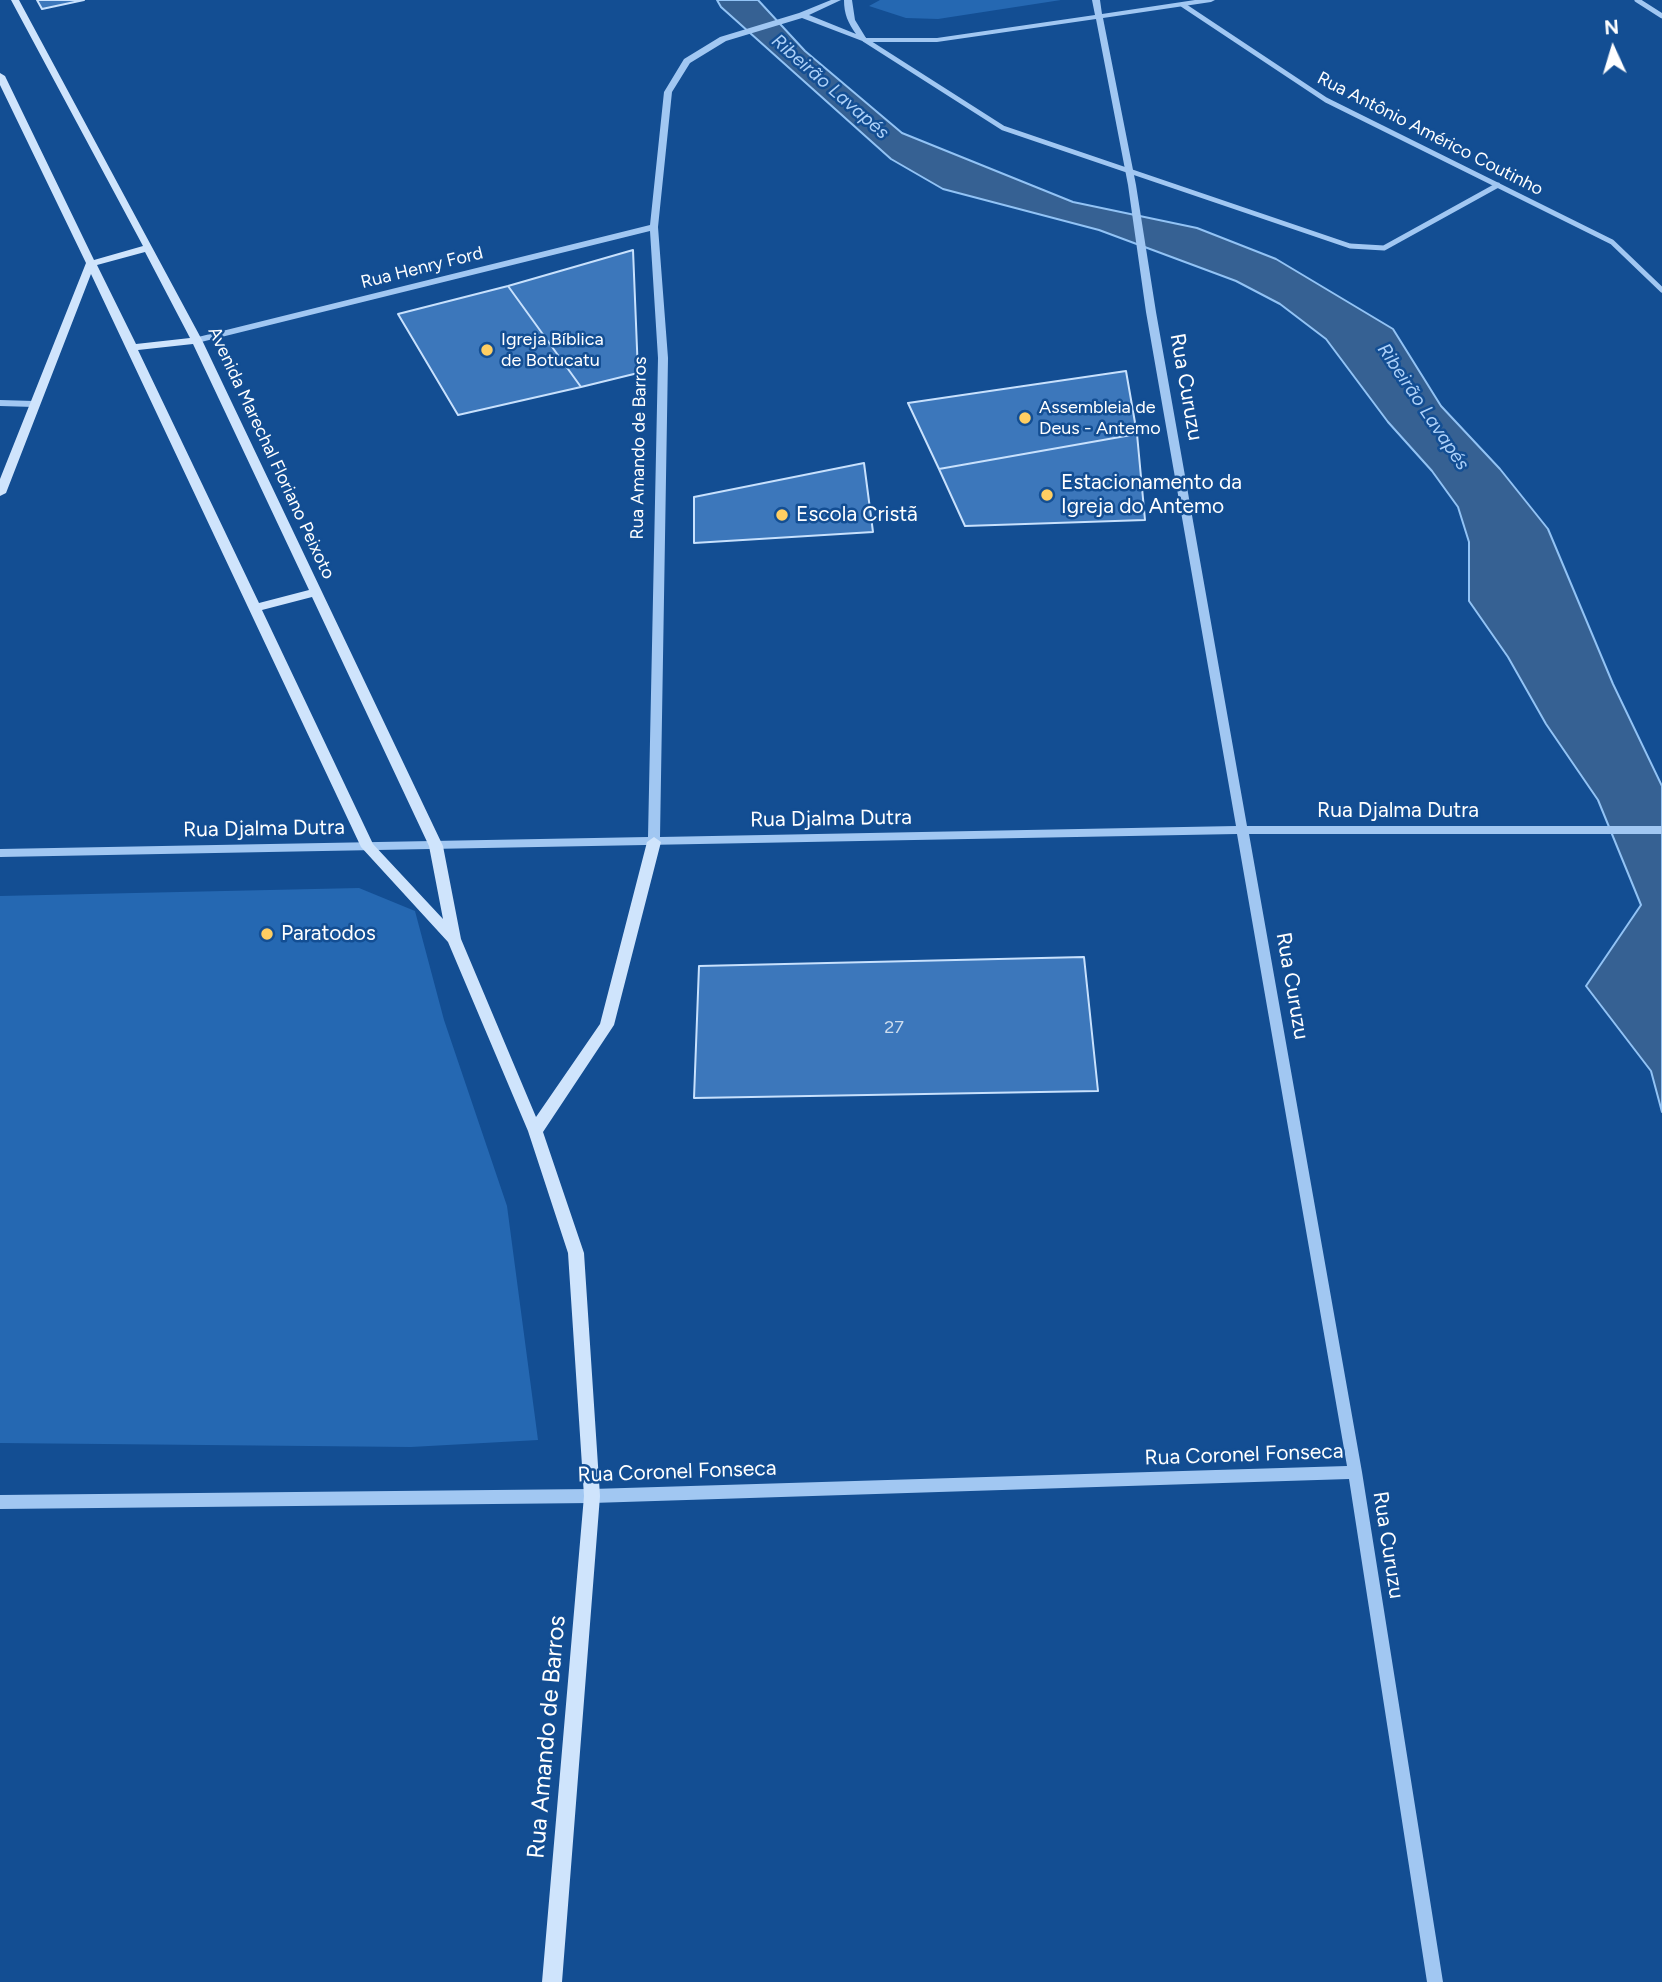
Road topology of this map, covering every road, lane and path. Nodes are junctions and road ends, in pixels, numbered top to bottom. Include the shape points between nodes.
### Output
1 (15, 0) edge
2 (837, 0) edge
3 (848, 0) edge
4 (1096, 0) edge
5 (1211, 0) edge
6 (1637, 0) edge
7 (1183, 5) junction
8 (802, 15) junction
9 (1662, 16) edge
10 (1098, 18) junction
11 (790, 19) joint
12 (723, 39) joint
13 (865, 40) junction
14 (0, 76) edge
15 (4, 90) edge
16 (1129, 169) junction
17 (1498, 185) junction
18 (654, 227) junction
19 (148, 248) junction
20 (90, 264) junction
21 (1662, 290) edge
22 (197, 340) junction
23 (132, 348) junction
24 (0, 404) edge
25 (34, 404) junction
26 (0, 493) edge
27 (316, 592) junction
28 (255, 608) junction
29 (1243, 830) junction
30 (1662, 830) edge
31 (654, 842) junction
32 (436, 846) junction
33 (368, 847) junction
34 (0, 853) edge
35 (454, 939) junction
36 (535, 1131) junction
37 (1355, 1472) junction
38 (592, 1496) junction
39 (0, 1502) edge
40 (552, 1982) edge
41 (1435, 1982) edge

1 - 19 main road, Avenida Marechal Floriano Peixoto
2 - 8 street
3 - 13 street via 847,12
4 - 10 street, Rua Curuzu
5 - 7 street
6 - 9 street
7 - 10 street
7 - 17 street, Rua Antônio Américo Coutinho via 1326,100
8 - 11 street
8 - 13 street
10 - 13 street via 937,40
10 - 16 street, Rua Curuzu
11 - 12 street
12 - 18 street, Rua Amando de Barros via 687,61 668,92
13 - 16 street via 1003,128
14 - 15 main road, Avenida Marechal Floriano Peixoto
15 - 20 main road, Avenida Marechal Floriano Peixoto
16 - 17 street via 1350,246 1384,248
16 - 29 street, Rua Curuzu
17 - 21 street, Rua Antônio Américo Coutinho via 1612,242
18 - 22 street, Rua Henry Ford
18 - 31 street, Rua Amando de Barros via 663,358
19 - 20 main road
19 - 22 main road, Avenida Marechal Floriano Peixoto
20 - 23 main road, Avenida Marechal Floriano Peixoto
20 - 25 main road
22 - 23 main road
22 - 27 main road, Avenida Marechal Floriano Peixoto
23 - 28 main road, Avenida Marechal Floriano Peixoto
24 - 25 street
25 - 26 main road
27 - 28 main road
27 - 32 main road, Avenida Marechal Floriano Peixoto
28 - 33 main road, Avenida Marechal Floriano Peixoto
29 - 30 street, Rua Djalma Dutra
29 - 31 street, Rua Djalma Dutra
29 - 37 street, Rua Curuzu
31 - 32 street, Rua Djalma Dutra
31 - 36 main road via 607,1025
32 - 33 street, Rua Djalma Dutra
32 - 35 main road, Avenida Marechal Floriano Peixoto
33 - 34 street, Rua Djalma Dutra
33 - 35 main road, Avenida Marechal Floriano Peixoto
35 - 36 main road, Avenida Marechal Floriano Peixoto
36 - 38 main road, Avenida Marechal Floriano Peixoto via 576,1253
37 - 38 street, Rua Coronel Fonseca
37 - 41 street, Rua Curuzu
38 - 39 street, Rua Coronel Fonseca
38 - 40 main road, Rua Amando de Barros

